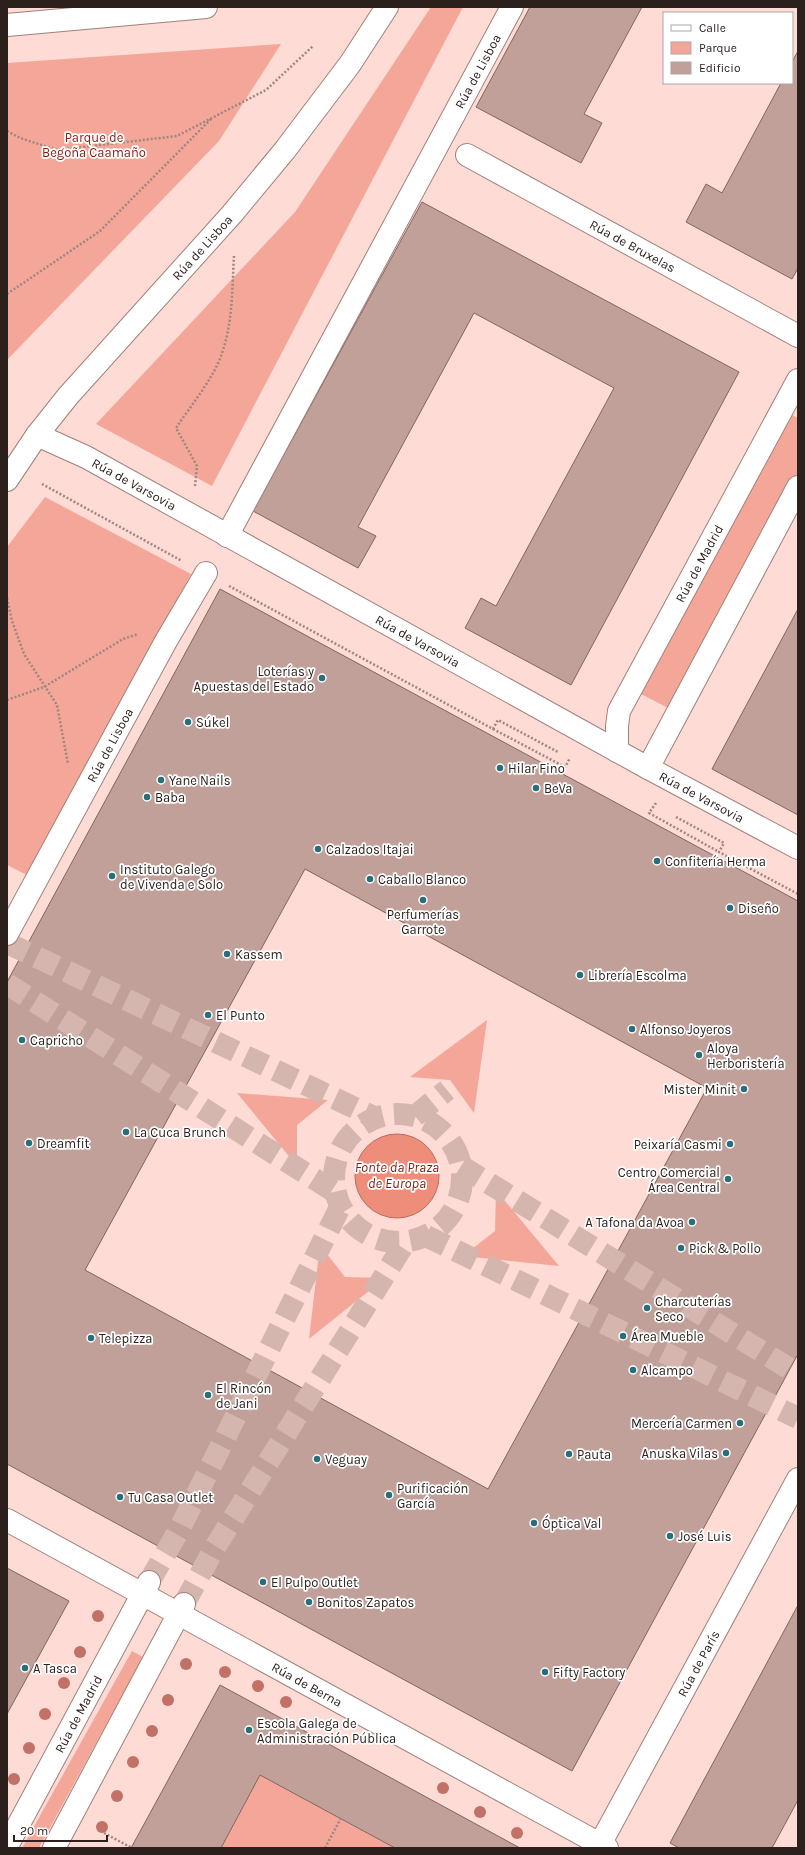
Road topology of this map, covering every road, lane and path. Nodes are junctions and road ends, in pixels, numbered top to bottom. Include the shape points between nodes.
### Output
1 (206, 7) edge
2 (387, 7) edge
3 (512, 7) edge
4 (7, 24) edge
5 (313, 46) dead end
6 (215, 116) junction
7 (7, 131) edge
8 (467, 155) dead end
9 (234, 256) dead end
10 (7, 294) edge
11 (798, 336) edge
12 (798, 380) edge
13 (37, 435) junction
14 (7, 480) edge
15 (42, 484) dead end
16 (798, 487) edge
17 (194, 488) dead end
18 (227, 536) junction
19 (206, 574) junction
20 (7, 598) edge
21 (179, 621) junction
22 (44, 687) junction
23 (7, 700) edge
24 (493, 729) junction
25 (617, 750) junction
26 (573, 753) dead end
27 (570, 758) junction
28 (648, 768) junction
29 (654, 805) dead end
30 (76, 808) junction
31 (661, 809) dead end
32 (650, 813) dead end
33 (675, 816) dead end
34 (798, 848) edge
35 (719, 852) junction
36 (798, 894) edge
37 (10, 922) edge
38 (798, 1479) edge
39 (7, 1520) edge
40 (145, 1588) junction
41 (181, 1609) junction
42 (341, 1818) dead end
43 (104, 1833) dead end
44 (7, 1846) edge
45 (602, 1847) edge
46 (54, 1848) edge
47 (132, 1848) edge
48 (325, 1848) edge

1 - 4 street
2 - 13 street, Rúa de Lisboa via 350,64 286,150 232,214 68,396
3 - 18 street, Rúa de Lisboa
5 - 6 path via 266,90
6 - 7 path via 177,136 57,150
6 - 10 path via 100,231
8 - 11 street, Rúa de Bruxelas
9 - 17 path via 229,329 222,354 176,428 197,466
12 - 25 street, Rúa de Madrid via 619,711
13 - 14 street, Rúa de Lisboa
13 - 18 street, Rúa de Varsovia via 86,457
15 - 19 path
16 - 28 street
18 - 25 street, Rúa de Varsovia
19 - 21 street, Rúa de Lisboa
19 - 24 path
20 - 22 path via 24,654
21 - 22 path via 123,639
21 - 30 street, Rúa de Lisboa
22 - 23 path
22 - 30 path via 57,705
24 - 27 path via 498,720
24 - 27 path via 565,767
25 - 28 street, Rúa de Varsovia
26 - 27 path
28 - 34 street, Rúa de Varsovia
29 - 31 path
30 - 37 street, Rúa de Lisboa
32 - 35 path
33 - 35 path via 724,843
35 - 36 path
38 - 45 street, Rúa de París
39 - 40 street, Rúa de Berna
40 - 41 street, Rúa de Berna
40 - 44 street, Rúa de Madrid
41 - 45 street, Rúa de Berna
41 - 46 street
42 - 48 path
43 - 47 path

